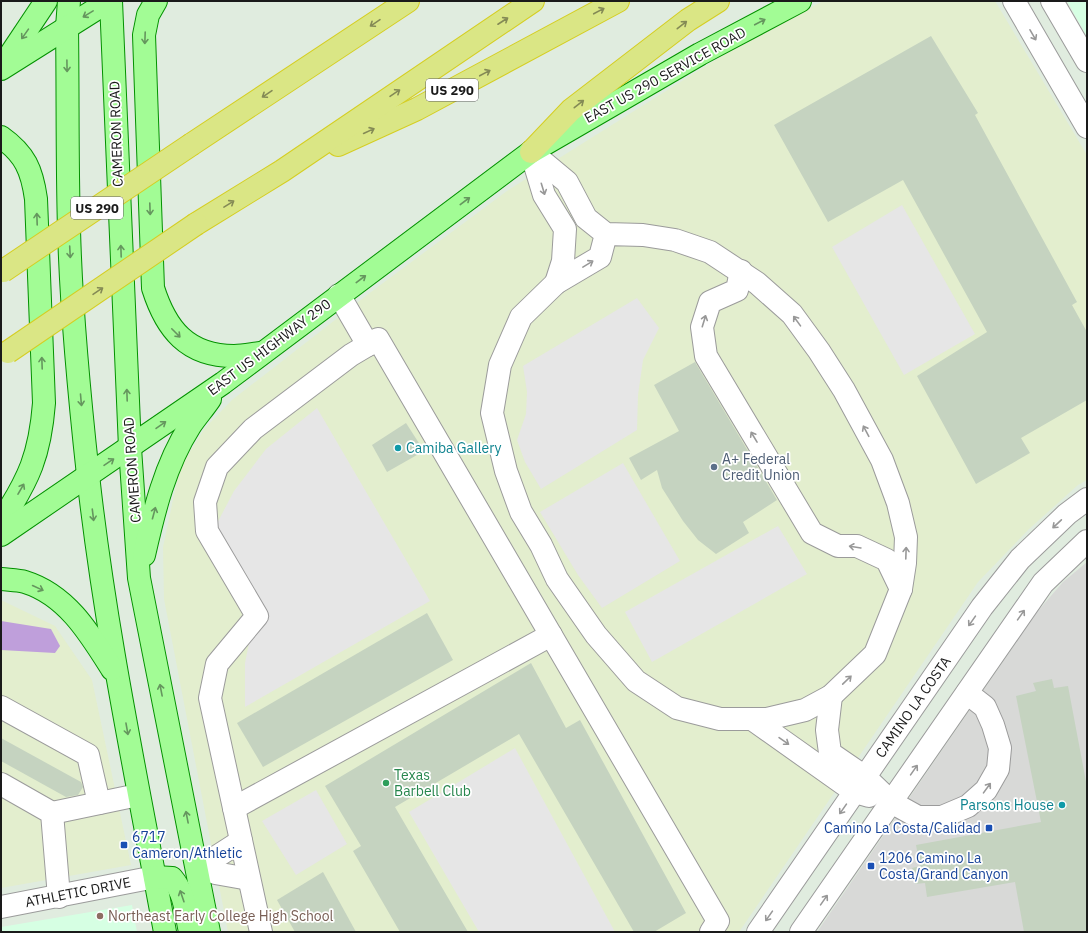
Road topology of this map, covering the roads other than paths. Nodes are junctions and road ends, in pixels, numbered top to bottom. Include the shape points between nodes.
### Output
1 (46, 1) edge
2 (69, 1) edge
3 (110, 1) edge
4 (156, 1) edge
5 (408, 1) edge
6 (533, 1) edge
7 (618, 1) edge
8 (718, 1) edge
9 (800, 1) edge
10 (1014, 1) edge
11 (1052, 1) edge
12 (67, 27) junction
13 (1087, 61) edge
14 (1, 69) edge
15 (1087, 127) edge
16 (1, 137) edge
17 (532, 152) junction
18 (282, 171) junction
19 (606, 234) junction
20 (741, 271) junction
21 (2, 272) edge
22 (556, 283) junction
23 (339, 295) junction
24 (368, 345) junction
25 (262, 352) junction
26 (4, 354) edge
27 (223, 383) junction
28 (130, 448) junction
29 (88, 476) junction
30 (1087, 498) edge
31 (1, 522) edge
32 (1, 535) edge
33 (1087, 541) edge
34 (139, 578) junction
35 (1, 579) edge
36 (901, 588) junction
37 (551, 635) junction
38 (117, 677) junction
39 (967, 693) junction
40 (830, 696) junction
41 (1, 707) edge
42 (805, 710) junction
43 (752, 719) junction
44 (830, 753) junction
45 (1, 784) edge
46 (860, 785) junction
47 (138, 795) junction
48 (891, 802) junction
49 (99, 803) junction
50 (234, 808) junction
51 (52, 813) junction
52 (241, 841) junction
53 (203, 868) junction
54 (155, 877) junction
55 (249, 879) junction
56 (59, 897) junction
57 (1, 907) edge
58 (165, 932) edge
59 (190, 932) edge
60 (209, 932) edge
61 (261, 932) edge
62 (711, 932) edge
63 (758, 932) edge
64 (802, 932) edge

1 -> 14 main road
2 - 12 main road
3 -> 12 main road
28 -> 3 main road, CAMERON ROAD
4 -> 25 main road via 148,15 144,35 153,288 168,325 196,348 234,356
5 -> 21 highway, US 290, bridge
18 -> 6 highway
18 -> 7 highway, US 290 via 417,109
17 -> 8 highway via 571,110 688,20
17 -> 9 main road, EAST US 290 SERVICE ROAD via 700,54
10 -> 15 street
11 - 13 street
12 - 14 main road
12 -> 29 main road via 69,236
31 -> 16 main road via 24,485 37,455 44,403 33,178 26,161 12,144
17 - 19 street via 567,182 586,218
17 -> 22 street via 544,195 565,228 564,261
23 -> 17 main road, EAST US HIGHWAY 290
26 -> 18 highway, US 290, bridge via 196,224
19 - 20 street via 643,235 675,240 710,252
22 -> 19 street via 600,257
36 -> 20 street via 906,537 898,504 882,460 844,390 792,314
36 -> 20 street via 887,560 857,546 838,546 812,533 706,356 702,328 710,302 737,290
22 - 43 street via 521,317 500,366 492,413 506,471 521,512 557,579 596,635 636,681 677,708 720,719
23 - 24 street
23 - 25 main road, EAST US HIGHWAY 290
24 - 37 street via 378,339
24 - 50 street via 253,428 218,467 205,502 207,531 257,616 217,664 210,698
25 - 27 main road, EAST US HIGHWAY 290
28 -> 27 main road, EAST US HIGHWAY 290
34 -> 27 main road via 154,511 169,466 190,426
29 -> 28 main road, EAST US HIGHWAY 290
28 - 34 main road, CAMERON ROAD
29 - 32 main road, EAST US HIGHWAY 290
29 -> 38 main road
30 -> 46 street, CAMINO LA COSTA via 1016,564 982,607
39 -> 33 street via 1043,583
53 -> 34 main road, CAMERON ROAD
35 -> 38 main road via 25,582 51,594 89,632
40 -> 36 street via 875,654
37 - 50 street
37 - 62 street via 718,921
38 -> 47 main road
48 -> 39 street
48 -> 39 street via 918,817 942,817 968,806 986,790 998,769 1000,748 985,707
40 - 42 street
40 - 44 street via 827,730
41 - 49 street via 88,755
42 - 43 street via 767,719
42 - 44 street via 818,738
43 -> 46 street
44 - 46 street
45 - 51 street
46 - 48 street
46 -> 63 street, CAMINO LA COSTA
47 - 49 street
47 - 54 main road
64 -> 48 street
49 - 51 street
50 - 52 street
51 - 56 street
52 - 53 street
52 - 55 street
53 - 55 street
53 - 60 main road, CAMERON ROAD
54 - 56 street, ATHLETIC DRIVE
54 - 58 main road
59 -> 54 main road via 178,884 172,878
55 - 61 street
56 - 57 street, ATHLETIC DRIVE

